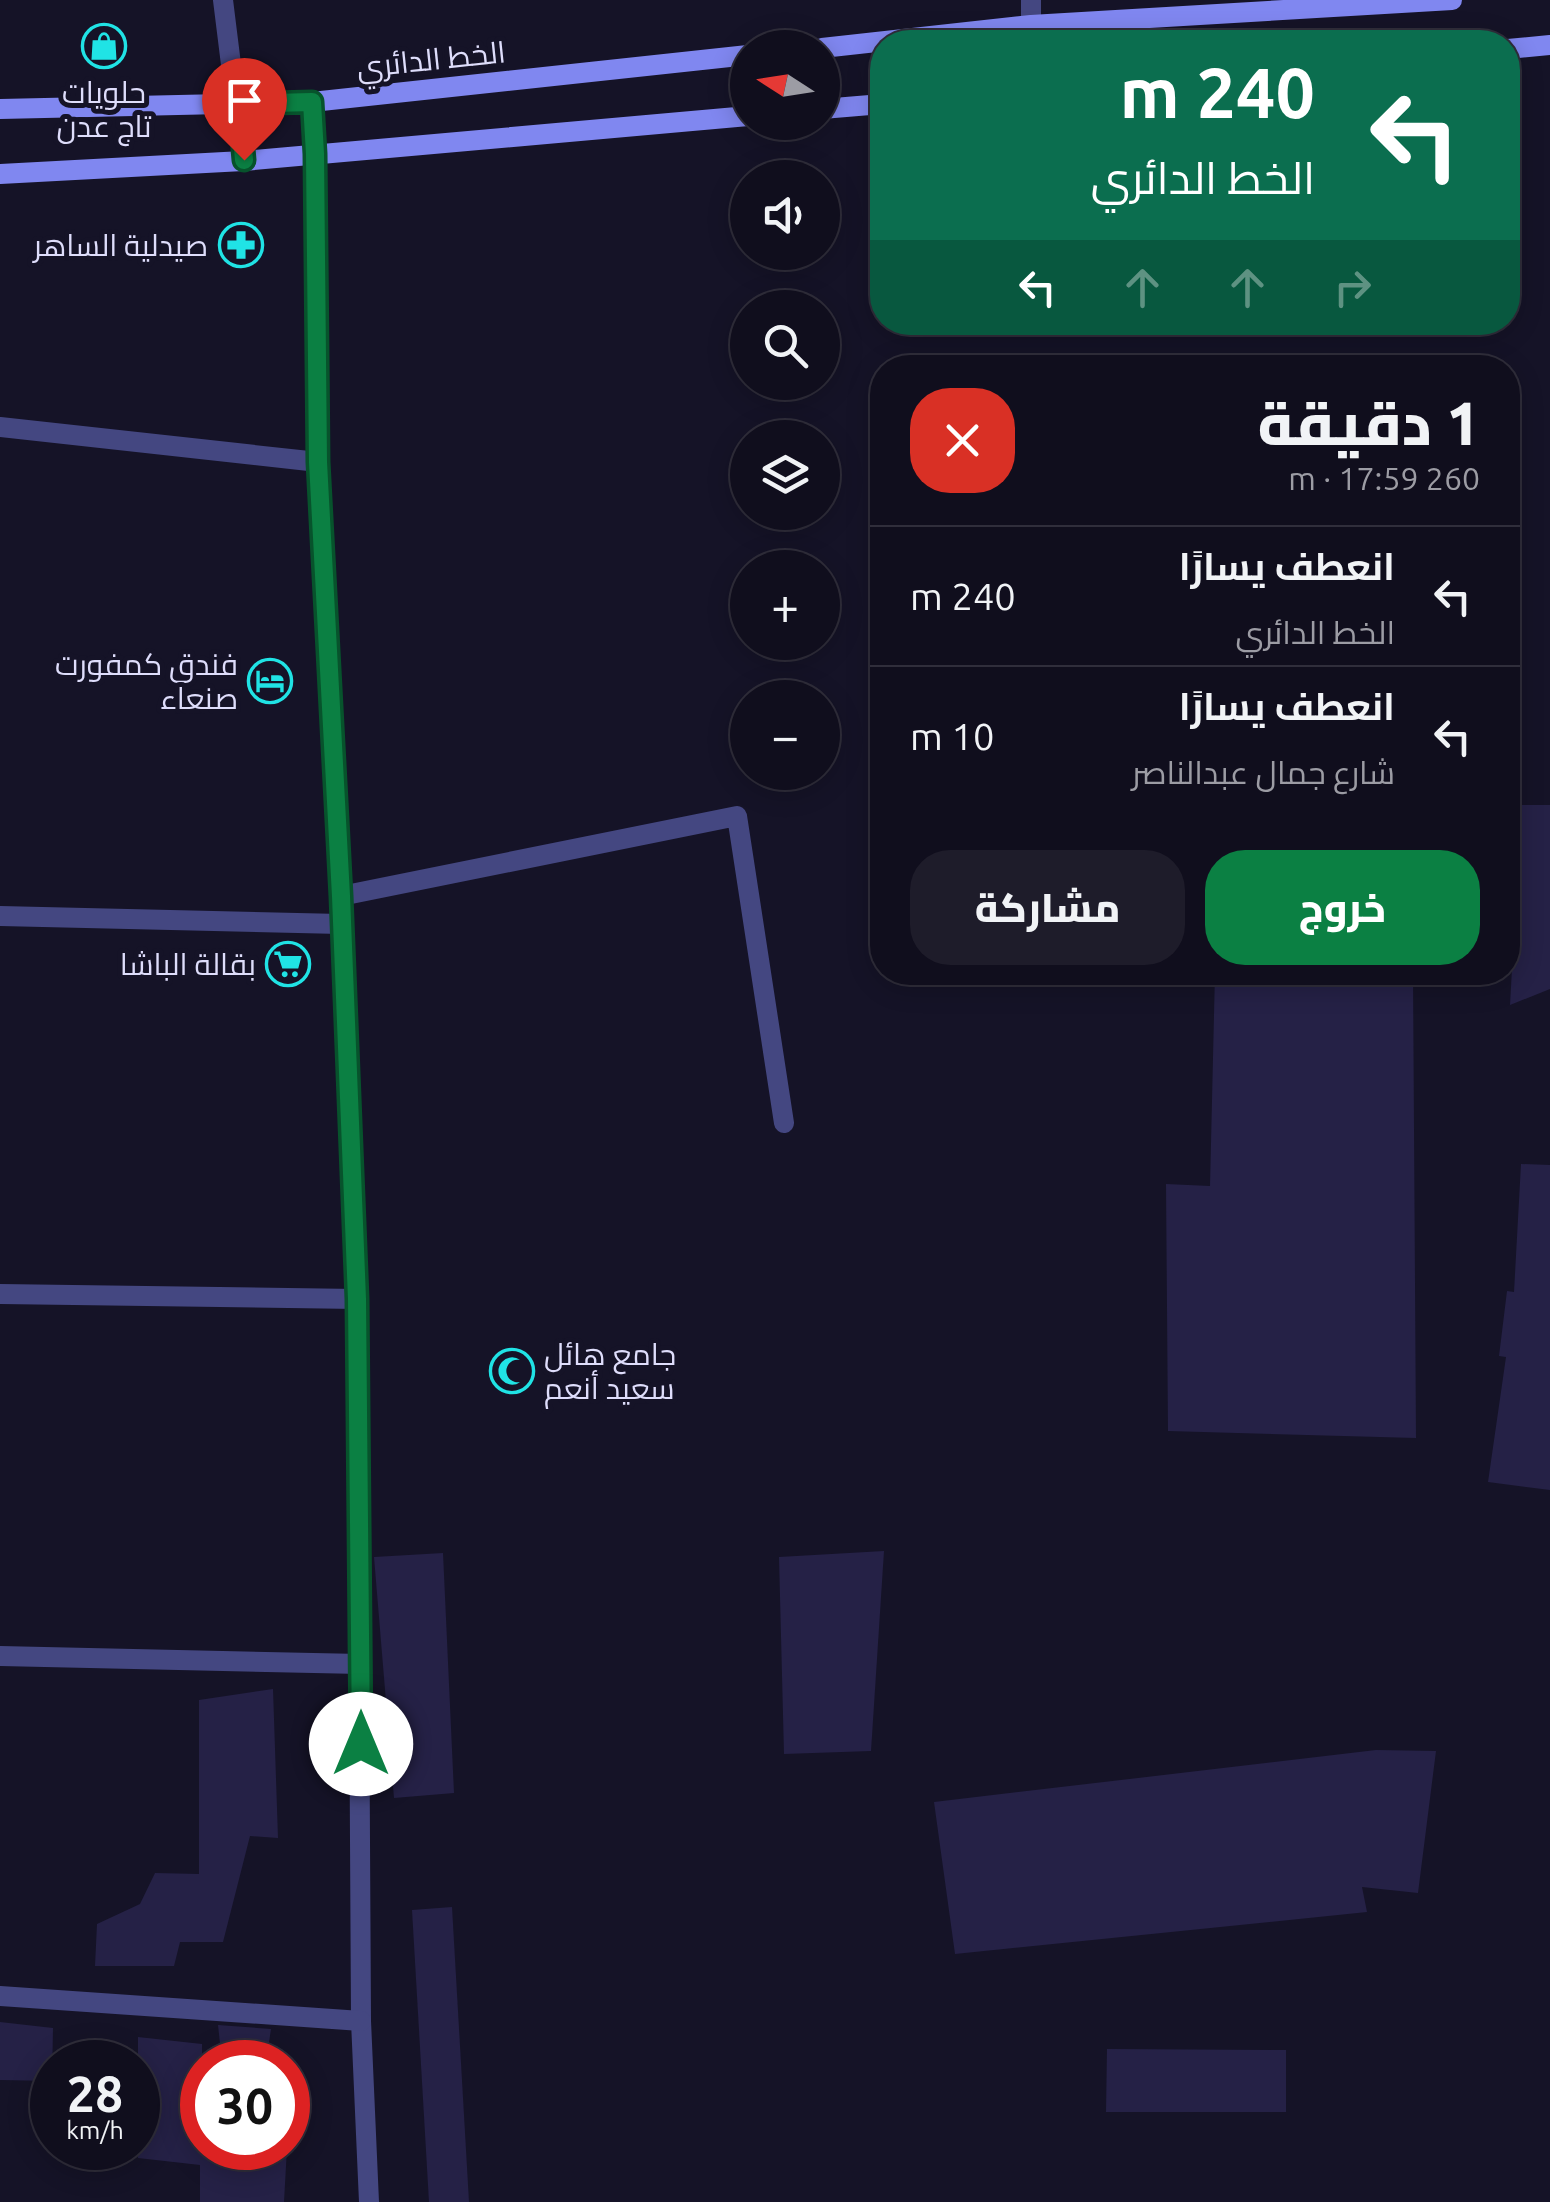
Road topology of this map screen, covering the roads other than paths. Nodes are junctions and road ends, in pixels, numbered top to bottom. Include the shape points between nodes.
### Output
1 (223, 0) edge
2 (1030, 0) edge
3 (1452, 0) edge
4 (1031, 25) junction
5 (986, 30) edge
6 (870, 43) edge
7 (1550, 45) edge
8 (840, 46) edge
9 (1520, 47) edge
10 (730, 58) edge
11 (312, 102) junction
12 (239, 104) junction
13 (870, 105) edge
14 (840, 108) edge
15 (0, 109) edge
16 (730, 118) edge
17 (315, 154) junction
18 (244, 160) junction
19 (0, 174) edge
20 (0, 428) edge
21 (318, 462) junction
22 (341, 896) junction
23 (0, 916) edge
24 (341, 924) junction
25 (784, 1123) dead end
26 (0, 1294) edge
27 (357, 1299) junction
28 (0, 1656) edge
29 (361, 1664) junction
30 (0, 1996) edge
31 (361, 2021) junction
32 (369, 2202) edge

1 - 12 street
2 - 4 street
3 - 4 main road
4 - 5 main road
6 - 8 main road
7 - 9 main road
10 - 11 main road, الخط الدائري
11 - 12 main road, الخط الدائري
11 - 17 street
12 - 15 main road, الخط الدائري
12 - 18 street
13 - 14 main road
16 - 17 main road
17 - 18 main road
17 - 21 street
18 - 19 main road
20 - 21 street
21 - 22 street
22 - 24 street
22 - 25 street via 737,816
23 - 24 street
24 - 27 street
26 - 27 street
27 - 29 street
28 - 29 street
29 - 31 street
30 - 31 street
31 - 32 street

